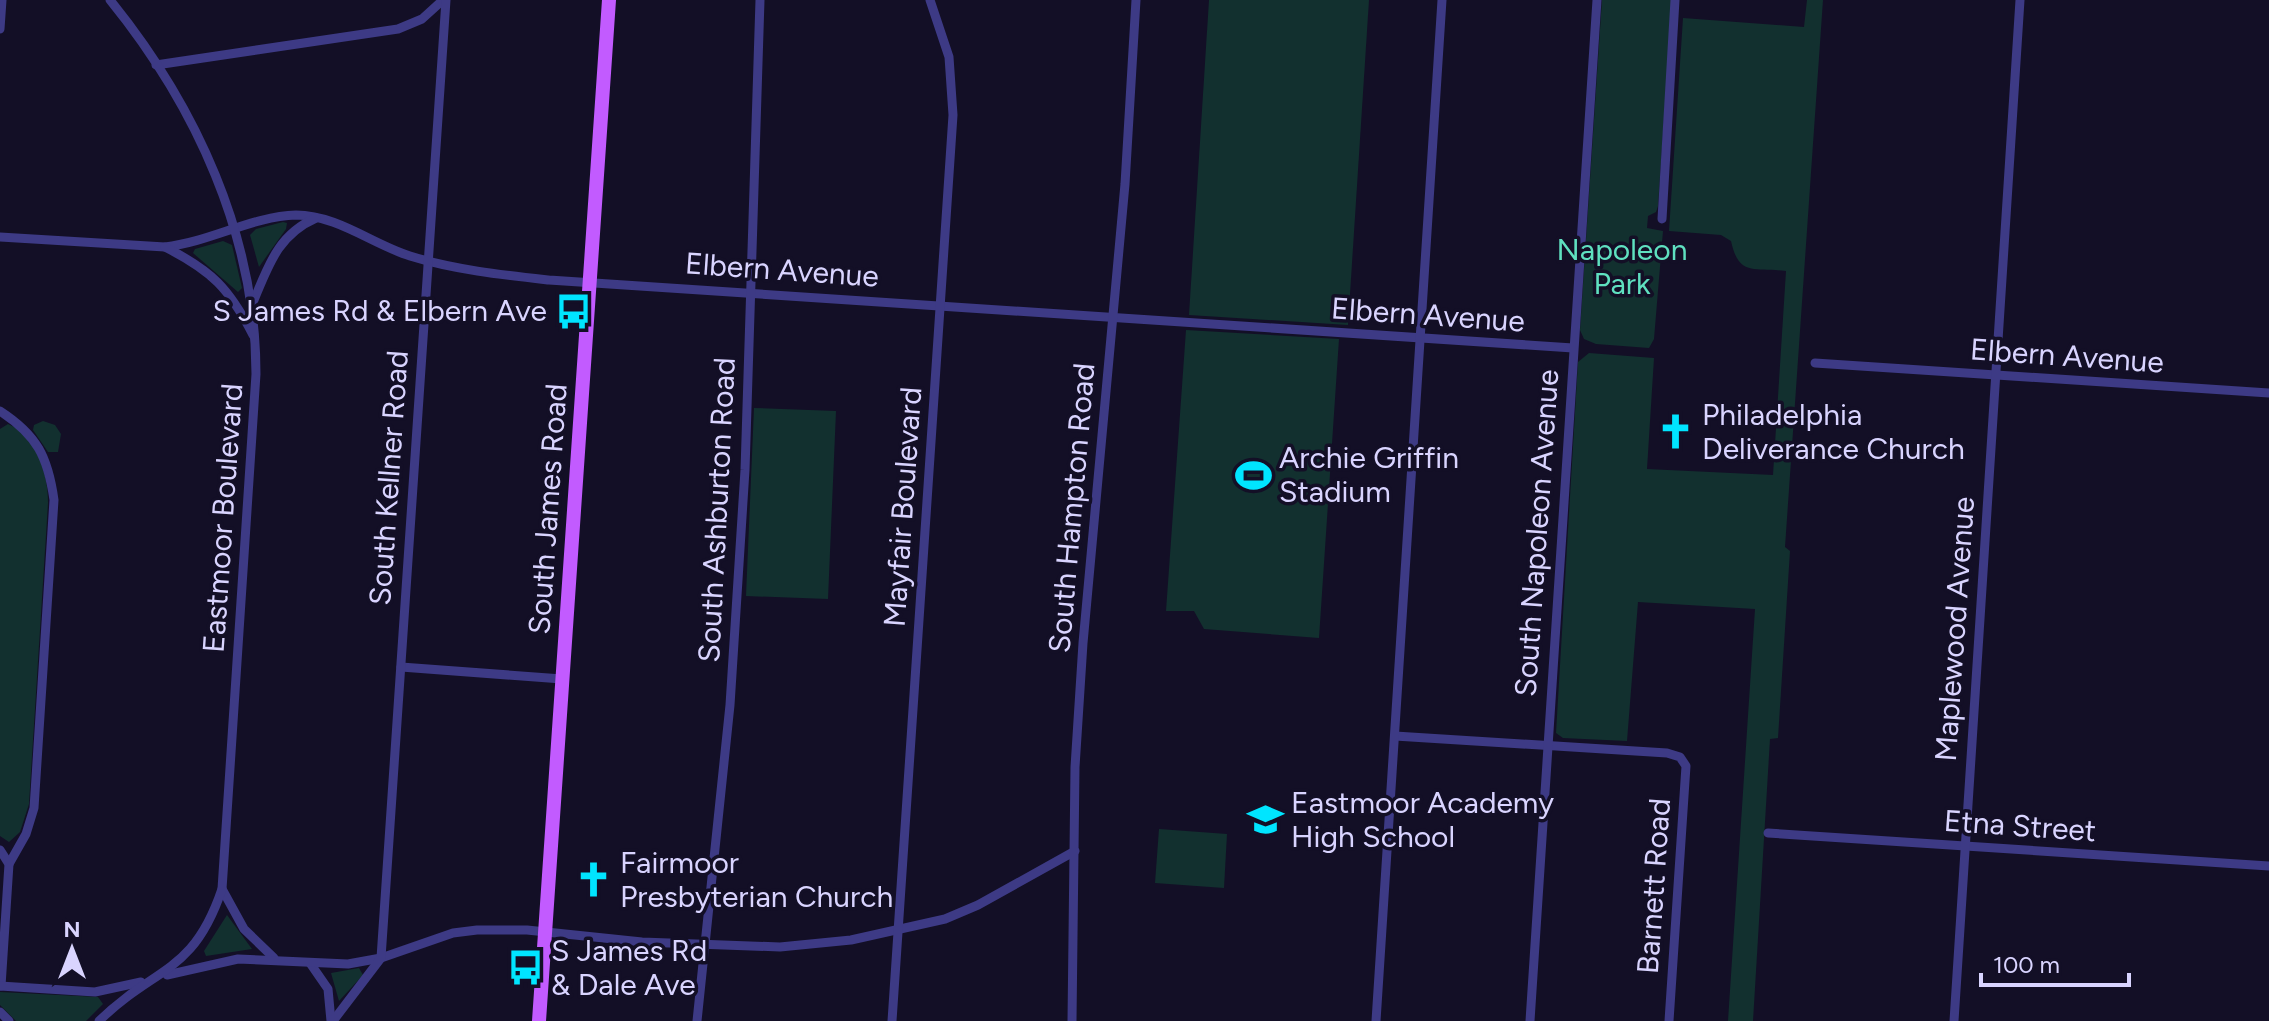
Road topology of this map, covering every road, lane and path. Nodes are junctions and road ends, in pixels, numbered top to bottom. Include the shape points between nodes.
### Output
1 (2, 0) edge
2 (110, 0) edge
3 (444, 0) edge
4 (609, 0) edge
5 (760, 0) edge
6 (930, 0) edge
7 (1136, 0) edge
8 (1442, 0) edge
9 (1597, 0) edge
10 (1675, 0) edge
11 (2020, 0) edge
12 (0, 29) edge
13 (156, 65) junction
14 (316, 218) junction
15 (1662, 219) dead end
16 (237, 230) junction
17 (0, 237) edge
18 (165, 247) junction
19 (428, 261) junction
20 (589, 282) junction
21 (751, 292) junction
22 (253, 303) junction
23 (940, 306) junction
24 (1113, 317) junction
25 (1421, 338) junction
26 (256, 341) junction
27 (1573, 348) junction
28 (1815, 363) dead end
29 (1996, 375) junction
30 (2269, 393) edge
31 (0, 411) edge
32 (401, 667) junction
33 (562, 679) junction
34 (1395, 736) junction
35 (1548, 746) junction
36 (1768, 833) dead end
37 (1965, 846) junction
38 (0, 850) edge
39 (1075, 851) junction
40 (9, 864) junction
41 (2269, 866) edge
42 (222, 889) junction
43 (898, 932) junction
44 (545, 933) junction
45 (706, 944) junction
46 (274, 958) junction
47 (381, 958) junction
48 (310, 963) junction
49 (156, 978) junction
50 (1, 986) edge
51 (0, 1012) edge
52 (9, 1021) edge
53 (99, 1021) edge
54 (332, 1021) edge
55 (539, 1021) edge
56 (697, 1021) edge
57 (892, 1021) edge
58 (1072, 1021) edge
59 (1376, 1021) edge
60 (1530, 1021) edge
61 (1669, 1021) edge
62 (1954, 1021) edge

1 - 12 street
2 - 13 street, Eastmoor Boulevard
3 - 13 street via 422,19 398,29
3 - 19 street, South Kellner Road
4 - 20 main road, South James Road
5 - 21 street, South Ashburton Road
6 - 23 street, Mayfair Boulevard via 949,57 953,115
7 - 24 street, South Hampton Road
8 - 25 street
9 - 27 street, South Napoleon Avenue
10 - 15 street
11 - 29 street, Maplewood Avenue
13 - 16 street, Eastmoor Boulevard via 190,123
14 - 16 street, Elbern Avenue via 274,218
14 - 19 street, Elbern Avenue
14 - 22 street via 282,241
16 - 18 street, Elbern Avenue
16 - 22 street, Eastmoor Boulevard
17 - 18 street, Elbern Avenue
18 - 26 street via 212,274 237,303
19 - 20 street, Elbern Avenue
19 - 32 street, South Kellner Road
20 - 21 street, Elbern Avenue
20 - 33 main road, South James Road
21 - 23 street, Elbern Avenue
21 - 45 street, South Ashburton Road via 730,705
22 - 26 street, Eastmoor Boulevard
23 - 24 street, Elbern Avenue
23 - 43 street, Mayfair Boulevard
24 - 25 street, Elbern Avenue
24 - 39 street, South Hampton Road via 1087,580
25 - 27 street, Elbern Avenue
25 - 34 street
26 - 42 street, Eastmoor Boulevard
27 - 35 street, South Napoleon Avenue
28 - 29 street, Elbern Avenue
29 - 30 street, Elbern Avenue
29 - 37 street, Maplewood Avenue
31 - 40 street via 20,423 36,444 49,466 54,500 34,808
32 - 33 street
32 - 47 street, South Kellner Road
33 - 44 main road, South James Road
34 - 35 street
34 - 59 street
35 - 60 street, South Napoleon Avenue
35 - 61 street, Barnett Road via 1667,753 1680,757 1686,766
36 - 37 street, Etna Street
37 - 41 street, Etna Street
37 - 62 street, Maplewood Avenue
38 - 40 street
39 - 43 street via 978,905
39 - 58 street, South Hampton Road
40 - 50 street
42 - 46 street via 244,929
42 - 49 street, Eastmoor Boulevard via 201,937 182,960
43 - 45 street via 804,946
43 - 57 street, Mayfair Boulevard
44 - 45 street
44 - 47 street via 453,933
44 - 55 main road, South James Road
45 - 56 street, South Ashburton Road
46 - 48 street
46 - 49 street via 238,959
47 - 48 street
47 - 54 street
48 - 54 street via 328,989
49 - 50 street via 95,992
49 - 53 street, Eastmoor Boulevard
51 - 52 street

